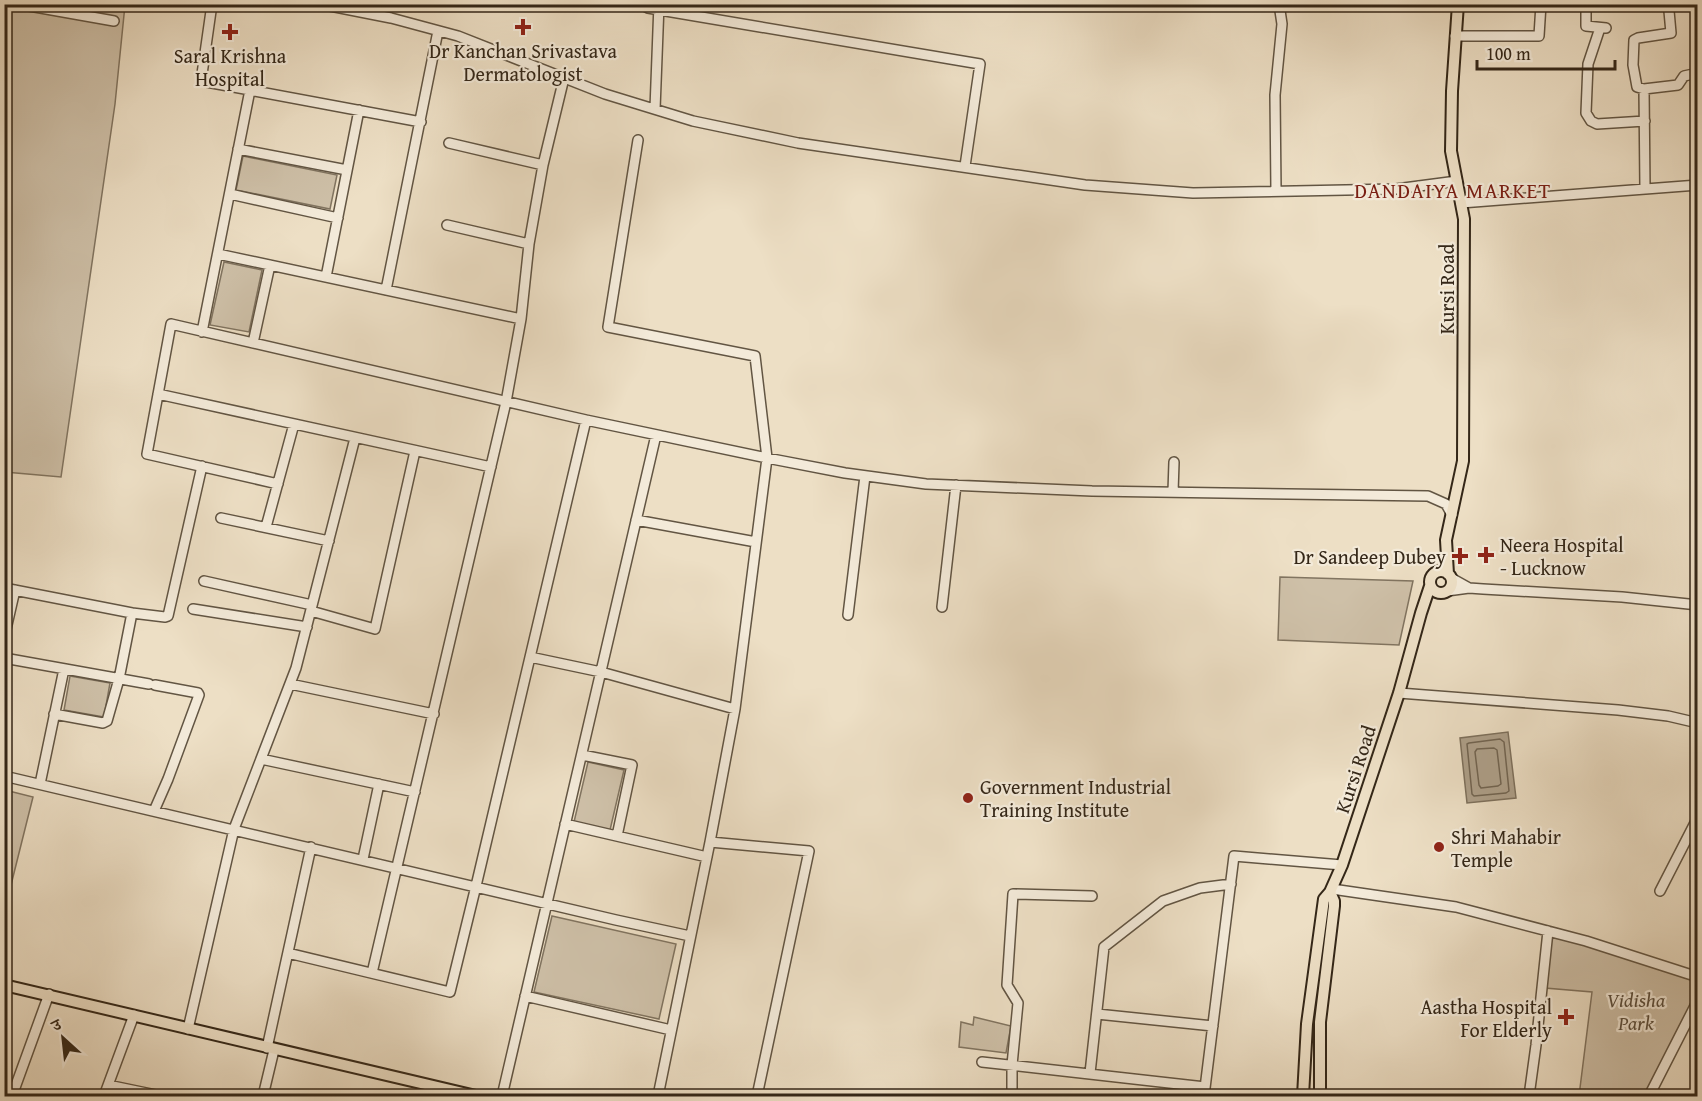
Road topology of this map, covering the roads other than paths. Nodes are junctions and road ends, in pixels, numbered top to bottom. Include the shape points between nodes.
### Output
1 (18, 4) edge
2 (212, 4) edge
3 (321, 4) edge
4 (641, 4) edge
5 (1279, 4) edge
6 (1458, 4) edge
7 (1541, 4) edge
8 (1586, 4) edge
9 (1667, 4) edge
10 (659, 7) edge
11 (114, 21) dead end
12 (438, 31) junction
13 (1455, 36) junction
14 (1698, 73) edge
15 (564, 78) junction
16 (1644, 89) junction
17 (250, 90) junction
18 (656, 109) junction
19 (359, 110) junction
20 (1645, 121) junction
21 (421, 122) junction
22 (638, 140) dead end
23 (449, 143) dead end
24 (238, 149) junction
25 (543, 165) junction
26 (965, 166) junction
27 (347, 170) junction
28 (1457, 181) junction
29 (1698, 185) edge
30 (1645, 189) junction
31 (1276, 191) junction
32 (230, 194) junction
33 (1461, 203) junction
34 (338, 218) junction
35 (447, 225) dead end
36 (529, 244) junction
37 (218, 254) junction
38 (270, 265) junction
39 (326, 277) junction
40 (386, 290) junction
41 (521, 319) junction
42 (202, 332) junction
43 (253, 343) junction
44 (158, 394) junction
45 (506, 402) junction
46 (586, 420) junction
47 (294, 424) junction
48 (656, 435) junction
49 (355, 438) junction
50 (415, 451) junction
51 (767, 458) junction
52 (1174, 462) dead end
53 (202, 466) junction
54 (491, 467) junction
55 (865, 476) junction
56 (278, 484) junction
57 (956, 485) junction
58 (1173, 492) junction
59 (1452, 515) junction
60 (220, 518) dead end
61 (636, 520) junction
62 (266, 527) junction
63 (1446, 540) junction
64 (328, 541) junction
65 (756, 542) junction
66 (1434, 573) junction
67 (1450, 576) junction
68 (204, 581) dead end
69 (4, 588) edge
70 (1469, 588) junction
71 (15, 590) junction
72 (1439, 590) junction
73 (1698, 605) edge
74 (942, 607) dead end
75 (311, 608) junction
76 (193, 609) dead end
77 (132, 613) junction
78 (848, 615) dead end
79 (307, 627) junction
80 (4, 638) edge
81 (531, 657) junction
82 (4, 658) edge
83 (64, 669) junction
84 (601, 672) junction
85 (119, 679) junction
86 (290, 684) junction
87 (1399, 693) junction
88 (735, 709) junction
89 (54, 714) junction
90 (434, 714) junction
91 (1698, 723) edge
92 (582, 755) junction
93 (261, 759) junction
94 (4, 776) edge
95 (40, 784) junction
96 (380, 784) junction
97 (415, 792) junction
98 (154, 811) junction
99 (1698, 817) edge
100 (566, 824) junction
101 (234, 830) junction
102 (617, 836) junction
103 (710, 842) junction
104 (311, 848) junction
105 (707, 857) junction
106 (363, 860) junction
107 (1342, 865) junction
108 (398, 868) junction
109 (1231, 884) junction
110 (476, 886) junction
111 (1331, 890) junction
112 (1660, 891) dead end
113 (1092, 896) dead end
114 (547, 903) junction
115 (1548, 931) junction
116 (690, 936) junction
117 (288, 953) junction
118 (372, 973) junction
119 (1698, 977) edge
120 (4, 985) edge
121 (49, 994) junction
122 (525, 996) junction
123 (1698, 1000) edge
124 (1097, 1014) junction
125 (134, 1015) junction
126 (1213, 1026) junction
127 (188, 1029) junction
128 (671, 1030) junction
129 (271, 1049) junction
130 (982, 1062) dead end
131 (1012, 1065) junction
132 (1090, 1074) junction
133 (4, 1083) edge
134 (108, 1084) junction
135 (16, 1086) junction
136 (1205, 1092) edge
137 (12, 1096) edge
138 (104, 1096) edge
139 (161, 1096) edge
140 (263, 1096) edge
141 (476, 1096) edge
142 (502, 1096) edge
143 (658, 1096) edge
144 (757, 1096) edge
145 (1012, 1096) edge
146 (1303, 1096) edge
147 (1320, 1096) edge
148 (1529, 1096) edge
149 (1649, 1096) edge

1 - 11 street
2 - 17 street via 201,81
3 - 12 street
4 - 10 street
5 - 31 street via 1282,24 1275,95
6 - 13 main road, Kursi Road
7 - 13 street via 1539,36
8 - 20 street via 1586,26 1603,28 1587,68 1588,118 1597,124
9 - 16 street via 1671,33 1634,40 1636,84
10 - 18 street
10 - 26 street via 980,64
12 - 15 street
12 - 21 street
13 - 28 main road, Kursi Road via 1451,150
14 - 16 street via 1683,76 1678,85
15 - 18 street
15 - 25 street
16 - 20 street
17 - 19 street
17 - 24 street
18 - 26 street via 693,121 798,143
19 - 21 street
19 - 27 street
20 - 30 street
21 - 40 street
22 - 51 street via 608,327 755,356
23 - 25 street
24 - 27 street
24 - 32 street
25 - 36 street
26 - 31 street via 1085,184 1193,193
27 - 34 street
28 - 31 street via 1396,189
28 - 33 main road, Kursi Road
29 - 30 street
30 - 33 street
32 - 34 street
32 - 37 street
33 - 59 main road, Kursi Road via 1463,461
34 - 39 street
35 - 36 street
36 - 41 street
37 - 38 street
37 - 42 street
38 - 39 street
38 - 43 street
39 - 40 street
40 - 41 street
41 - 45 street
42 - 43 street
42 - 44 street via 171,324
43 - 45 street
44 - 47 street
44 - 53 street via 147,454
45 - 46 street
45 - 54 street
46 - 48 street
46 - 81 street
47 - 49 street
47 - 56 street
48 - 51 street
48 - 61 street
49 - 50 street
49 - 64 street
50 - 54 street
50 - 75 street via 375,629
51 - 55 street
51 - 65 street
52 - 58 street
53 - 56 street
53 - 77 street via 170,614 165,617
54 - 90 street
55 - 57 street
55 - 78 street
56 - 62 street
57 - 58 street
57 - 74 street
58 - 59 street via 1428,496 1446,504
59 - 63 main road, Kursi Road
60 - 62 street
61 - 65 street
61 - 84 street
62 - 64 street
63 - 66 main road
63 - 67 main road, Kursi Road
64 - 75 street
65 - 88 street
66 - 67 main road via 1442,571
66 - 72 main road via 1430,578
67 - 70 street
67 - 72 main road via 1451,585
68 - 75 street
69 - 71 street
70 - 72 street
70 - 73 street
71 - 77 street
71 - 80 street
72 - 87 main road, Kursi Road via 1421,612
75 - 79 street
76 - 79 street
77 - 85 street
79 - 86 street
81 - 84 street
81 - 110 street
82 - 83 street
83 - 85 street
83 - 89 street
84 - 88 street
84 - 92 street
85 - 89 street via 105,723
85 - 98 street via 199,695
86 - 90 street
86 - 93 street
87 - 91 street via 1658,714
87 - 107 main road, Kursi Road
88 - 103 street
89 - 95 street
90 - 97 street
92 - 100 street
92 - 102 street via 632,765
93 - 96 street
93 - 101 street
94 - 95 street
95 - 98 street
96 - 97 street
96 - 106 street
97 - 108 street
98 - 101 street
99 - 112 street
100 - 102 street
100 - 114 street
101 - 104 street
101 - 127 street
102 - 105 street
103 - 105 street
103 - 144 street via 809,851
104 - 106 street
104 - 117 street
105 - 116 street
106 - 108 street
107 - 109 street via 1234,856
107 - 111 main road, Kursi Road
108 - 110 street
108 - 118 street
109 - 124 street via 1200,888 1163,901 1104,947
109 - 126 street
110 - 114 street
110 - 118 street via 450,992
111 - 115 street via 1456,907
111 - 146 main road, Kursi Road via 1324,899
111 - 147 main road, Kursi Road via 1334,906 1320,1022
113 - 131 street via 1013,894 1007,985 1018,1004
114 - 116 street
114 - 122 street
115 - 119 street
115 - 148 street
116 - 128 street
117 - 118 street
117 - 129 street
120 - 121 main road
121 - 125 main road
121 - 135 street
122 - 128 street
122 - 142 street
123 - 149 street
124 - 126 street
124 - 132 street
125 - 127 main road
125 - 134 street
126 - 136 street
127 - 129 main road
128 - 143 street
129 - 140 street
129 - 141 main road
130 - 131 street
131 - 132 street
131 - 145 street
132 - 136 street
133 - 135 street
134 - 138 street
134 - 139 street
135 - 137 street

